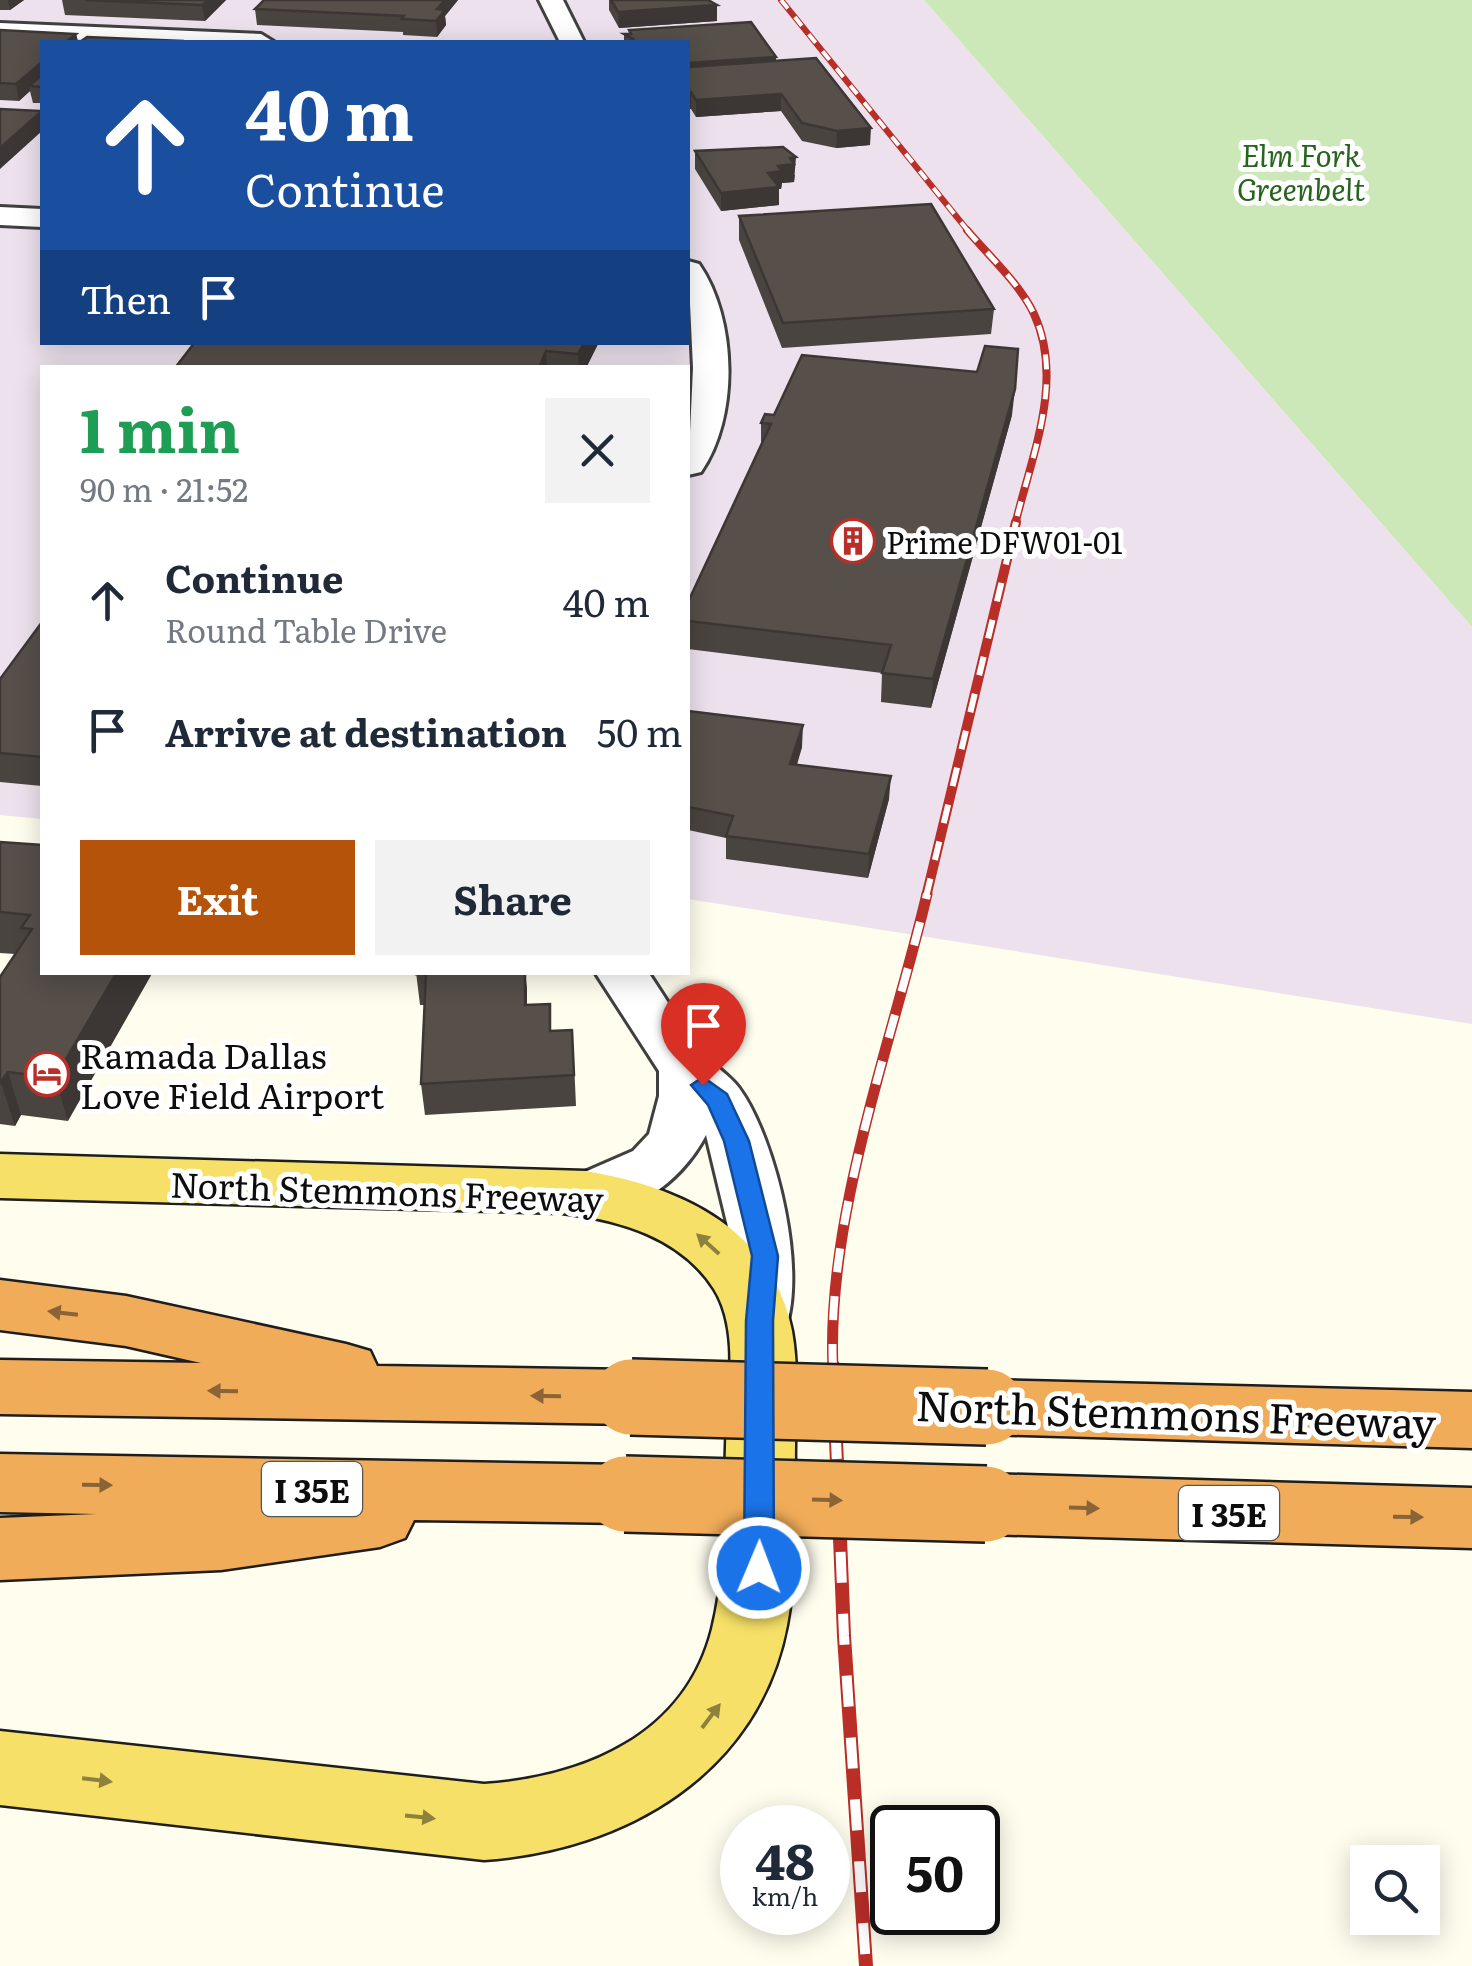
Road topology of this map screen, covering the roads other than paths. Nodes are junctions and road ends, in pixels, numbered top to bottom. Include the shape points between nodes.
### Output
1 (551, 0) edge
2 (0, 31) edge
3 (214, 40) edge
4 (571, 40) edge
5 (0, 216) edge
6 (40, 218) edge
7 (690, 278) edge
8 (690, 459) edge
9 (623, 975) edge
10 (687, 1070) junction
11 (0, 1176) edge
12 (592, 1193) junction
13 (0, 1305) edge
14 (760, 1321) junction
15 (0, 1387) edge
16 (460, 1395) junction
17 (1472, 1420) edge
18 (0, 1483) edge
19 (550, 1493) junction
20 (1472, 1518) edge
21 (0, 1549) edge
22 (0, 1768) edge

1 - 4 street
2 - 3 street
5 - 6 street
7 - 8 street via 712,356 706,416
9 - 10 street
10 - 12 street via 688,1106 676,1144 638,1176
10 - 14 street via 718,1100 748,1177 765,1256
11 - 12 main road, North Stemmons Freeway
14 -> 12 main road, North Stemmons Freeway via 735,1270 689,1227 640,1204
16 -> 13 highway via 126,1320
22 -> 14 main road, North Stemmons Freeway via 484,1822 563,1814 606,1800 671,1758 715,1714 736,1680 759,1568
16 -> 15 highway, North Stemmons Freeway
17 -> 16 highway, North Stemmons Freeway, bridge
18 -> 19 highway, I 35E
19 -> 20 highway, I 35E, bridge
19 - 21 highway via 221,1540

